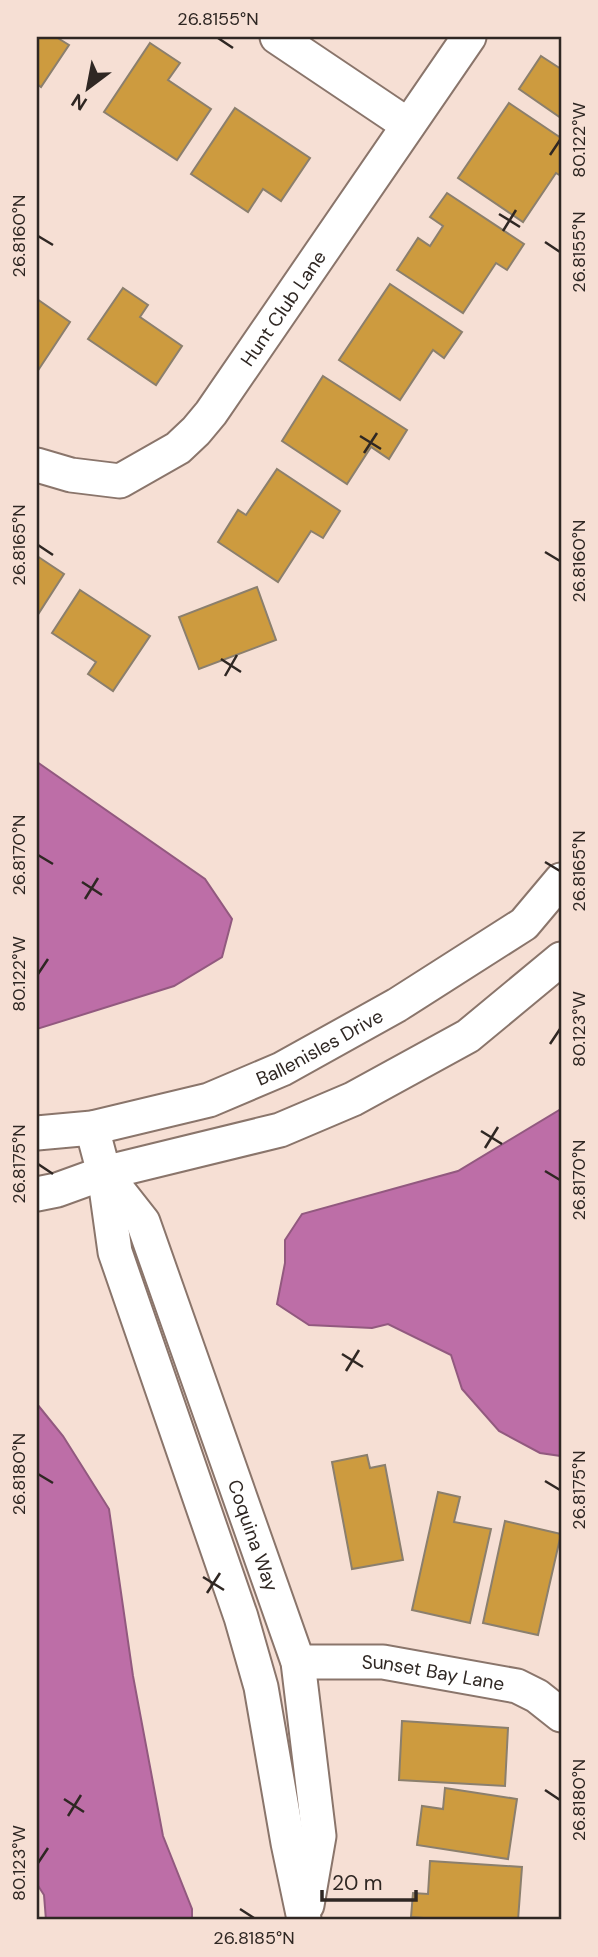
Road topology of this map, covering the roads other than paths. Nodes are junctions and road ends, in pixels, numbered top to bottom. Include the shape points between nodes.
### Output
1 (277, 37) edge
2 (469, 37) edge
3 (408, 125) junction
4 (37, 465) edge
5 (561, 880) edge
6 (561, 959) edge
7 (92, 1128) junction
8 (37, 1133) edge
9 (104, 1173) junction
10 (37, 1194) edge
11 (298, 1662) junction
12 (561, 1715) edge
13 (304, 1920) edge

1 - 3 street
2 - 3 street, Hunt Club Lane
3 - 4 street, Hunt Club Lane via 197,431 120,481
5 - 7 street, Ballenisles Drive via 524,924 397,1006 282,1069 209,1100
6 - 9 street via 468,1036 353,1099 281,1130
7 - 8 street, Ballenisles Drive
7 - 9 street, Coquina Way
9 - 10 street
9 - 11 street, Coquina Way via 143,1222
9 - 13 street, Coquina Way via 115,1252 261,1687
11 - 12 street, Sunset Bay Lane via 383,1662 517,1686
11 - 13 street, Coquina Way via 319,1836

